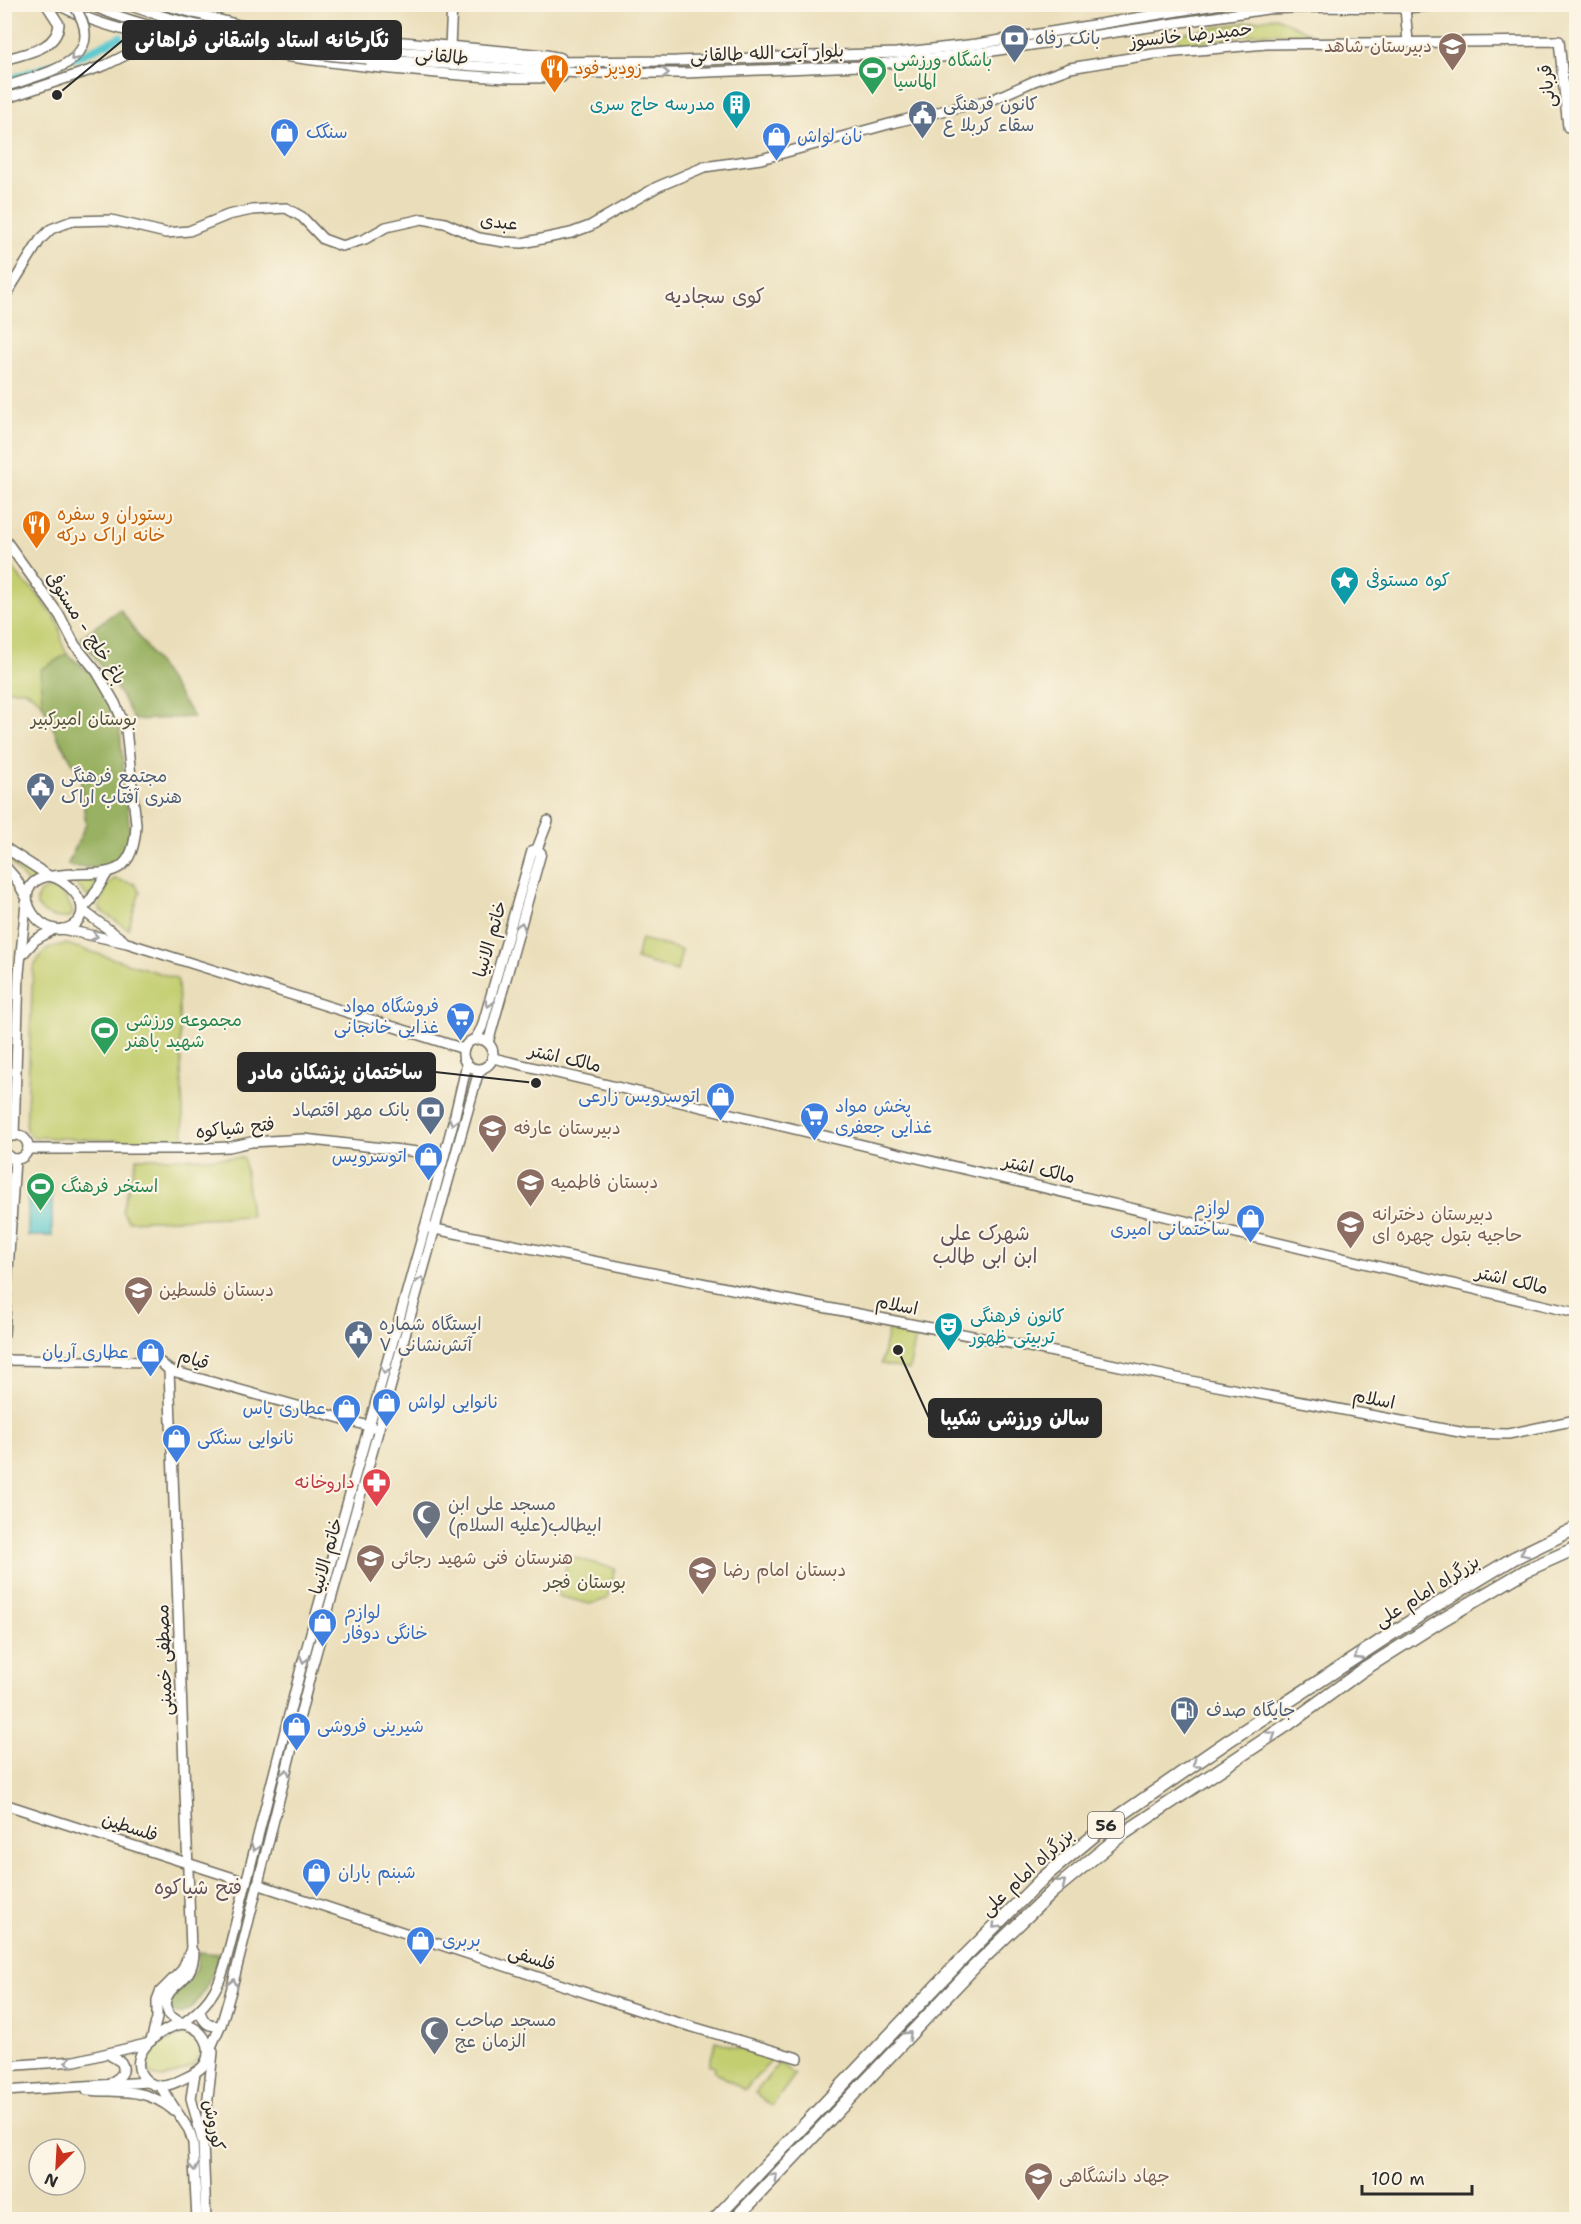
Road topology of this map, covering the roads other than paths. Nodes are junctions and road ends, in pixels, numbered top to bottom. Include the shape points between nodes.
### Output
1 (46, 4) edge
2 (57, 4) edge
3 (73, 4) edge
4 (88, 4) edge
5 (126, 4) edge
6 (452, 4) edge
7 (1221, 4) edge
8 (1455, 4) edge
9 (160, 5) edge
10 (1446, 5) edge
11 (1405, 8) junction
12 (310, 34) junction
13 (152, 37) junction
14 (355, 39) junction
15 (1559, 40) joint
16 (174, 41) junction
17 (1408, 42) junction
18 (450, 47) junction
19 (367, 54) junction
20 (4, 60) edge
21 (311, 60) junction
22 (578, 62) junction
23 (354, 65) junction
24 (544, 66) junction
25 (580, 73) junction
26 (4, 87) edge
27 (1011, 92) joint
28 (4, 99) edge
29 (1572, 127) edge
30 (4, 298) edge
31 (4, 538) edge
32 (548, 821) dead end
33 (4, 848) edge
34 (537, 849) junction
35 (4, 865) edge
36 (108, 872) junction
37 (51, 876) junction
38 (26, 900) junction
39 (82, 909) junction
40 (58, 929) junction
41 (127, 943) junction
42 (21, 956) junction
43 (475, 1040) junction
44 (488, 1043) junction
45 (464, 1049) junction
46 (493, 1058) junction
47 (466, 1064) junction
48 (482, 1069) junction
49 (14, 1136) junction
50 (5, 1148) edge
51 (28, 1149) junction
52 (444, 1155) junction
53 (15, 1159) junction
54 (425, 1227) junction
55 (435, 1229) junction
56 (1576, 1313) edge
57 (4, 1334) edge
58 (4, 1360) edge
59 (169, 1370) junction
60 (1576, 1420) edge
61 (369, 1426) junction
62 (380, 1429) junction
63 (1576, 1528) edge
64 (1576, 1548) edge
65 (4, 1804) edge
66 (188, 1863) junction
67 (246, 1882) junction
68 (257, 1884) junction
69 (191, 1949) junction
70 (200, 2011) junction
71 (182, 2024) junction
72 (221, 2025) junction
73 (215, 2038) junction
74 (148, 2043) junction
75 (108, 2054) junction
76 (208, 2054) junction
77 (798, 2058) dead end
78 (4, 2066) edge
79 (195, 2073) junction
80 (148, 2082) junction
81 (110, 2083) junction
82 (160, 2086) junction
83 (70, 2088) junction
84 (4, 2091) edge
85 (180, 2116) junction
86 (203, 2143) junction
87 (197, 2220) edge
88 (206, 2220) edge
89 (714, 2220) edge
90 (734, 2220) edge

1 - 20 street via 59,24 56,37 40,48
2 - 13 street, طالقانی via 102,23
3 -> 26 street, bridge via 85,29 78,55 61,68
4 - 19 street, bridge via 124,18 191,34 278,49
5 - 19 street, bridge via 186,23
6 - 18 street
7 - 22 street, بلوار آیت الله طالقانی via 978,44 896,53
8 - 10 street, بلوار آیت الله طالقانی
9 - 12 street, طالقانی via 239,25
9 - 13 street via 166,12 166,25
10 - 11 street, بلوار آیت الله طالقانی
11 - 17 street
25 -> 11 street, بلوار آیت الله طالقانی via 884,65 1267,9
12 - 14 street, طالقانی
12 - 21 street via 316,47
13 - 16 street, طالقانی
14 - 18 street, طالقانی
14 - 23 street via 347,52
15 - 17 street, حمیدرضا خانسوز
15 - 29 street, قربانی
16 - 21 street, طالقانی
16 - 28 street via 140,48 106,64
17 - 27 street, حمیدرضا خانسوز via 1266,44 1154,54 1070,68
18 - 22 street, طالقانی via 546,55
19 - 24 street
21 - 23 street, طالقانی
22 - 24 street, بلوار آیت الله طالقانی
23 - 25 street, طالقانی via 532,78
24 - 25 street, بلوار آیت الله طالقانی
27 - 30 street, عبدی via 761,159 704,167 648,192 590,226 535,241 504,243 422,219 342,246 323,239 294,211 278,207 228,215 189,231 166,233 111,220 72,221 40,240
31 - 36 street, باغ خلج - مستوفی via 97,672 126,729 136,838 120,869
32 - 34 street, خاتم الانبیا
33 - 37 street
34 -> 43 street, خاتم الانبیا via 532,850
44 -> 34 street, خاتم الانبیا via 541,853
35 - 38 street
36 - 37 street
36 - 39 street, باغ خلج - مستوفی
37 - 38 street via 32,885
37 - 39 street via 73,891
38 - 40 street via 34,917
38 - 42 street
39 - 40 street via 75,924
39 - 41 street
40 -> 41 street
40 - 42 street via 35,940
41 - 45 street
42 - 49 street
43 - 44 street
43 - 45 street
44 - 46 street
45 - 47 street
46 - 48 street
46 - 56 street, مالک اشتر
47 - 48 street
47 -> 52 street, خاتم الانبیا
48 - 55 street, خاتم الانبیا
49 - 50 street
49 - 51 street via 24,1139
50 - 53 street
51 - 52 street, فتح شیاکوه via 186,1149 304,1138
51 - 53 street via 24,1156
52 - 54 street, خاتم الانبیا
53 - 57 street
54 - 55 street, اسلام
54 -> 61 street, خاتم الانبیا
55 - 60 street, اسلام via 1196,1383 1465,1433 1508,1434
62 -> 55 street, خاتم الانبیا
58 - 59 street, قیام via 160,1362
59 - 61 street, قیام
59 - 66 street, مصطفی خمینی
61 - 62 street, قیام
61 -> 67 street, خاتم الانبیا
68 -> 62 street, خاتم الانبیا via 313,1664
63 -> 89 highway, بزرگراه امام علی / 56 via 1514,1558 1428,1610 1108,1824 1043,1878 973,1948
90 -> 64 highway, بزرگراه امام علی / 56 via 975,1966 1053,1891 1120,1836 1442,1620 1527,1570
65 - 66 street, فلسطین
66 - 67 street, فلسطین
66 - 69 street, مصطفی خمینی
67 - 70 street, خاتم الانبیا via 221,1978
72 -> 68 street, خاتم الانبیا
68 - 77 street, فلسفی via 659,2017
69 - 71 street, مصطفی خمینی via 194,1954 190,1972 168,1992 165,2000 169,2015
69 - 74 street via 182,1970 160,1992 157,2018
70 - 71 street, خاتم الانبیا
70 - 72 street via 207,2024
71 - 74 street
71 - 76 street via 202,2033
72 - 73 street, خاتم الانبیا
73 - 76 street, خاتم الانبیا
73 - 86 street
74 - 75 street
74 - 80 street via 138,2061 140,2073
75 -> 78 street via 75,2061
75 - 81 street via 121,2062 123,2068 121,2075
76 - 79 street
79 - 82 street
79 - 86 street, کوروش via 191,2098
80 - 81 street
80 - 82 street
81 - 83 street
82 - 85 street, کوروش
83 - 84 street
83 - 85 street via 144,2093
85 -> 87 street, کوروش via 193,2143
86 - 88 street, کوروش

